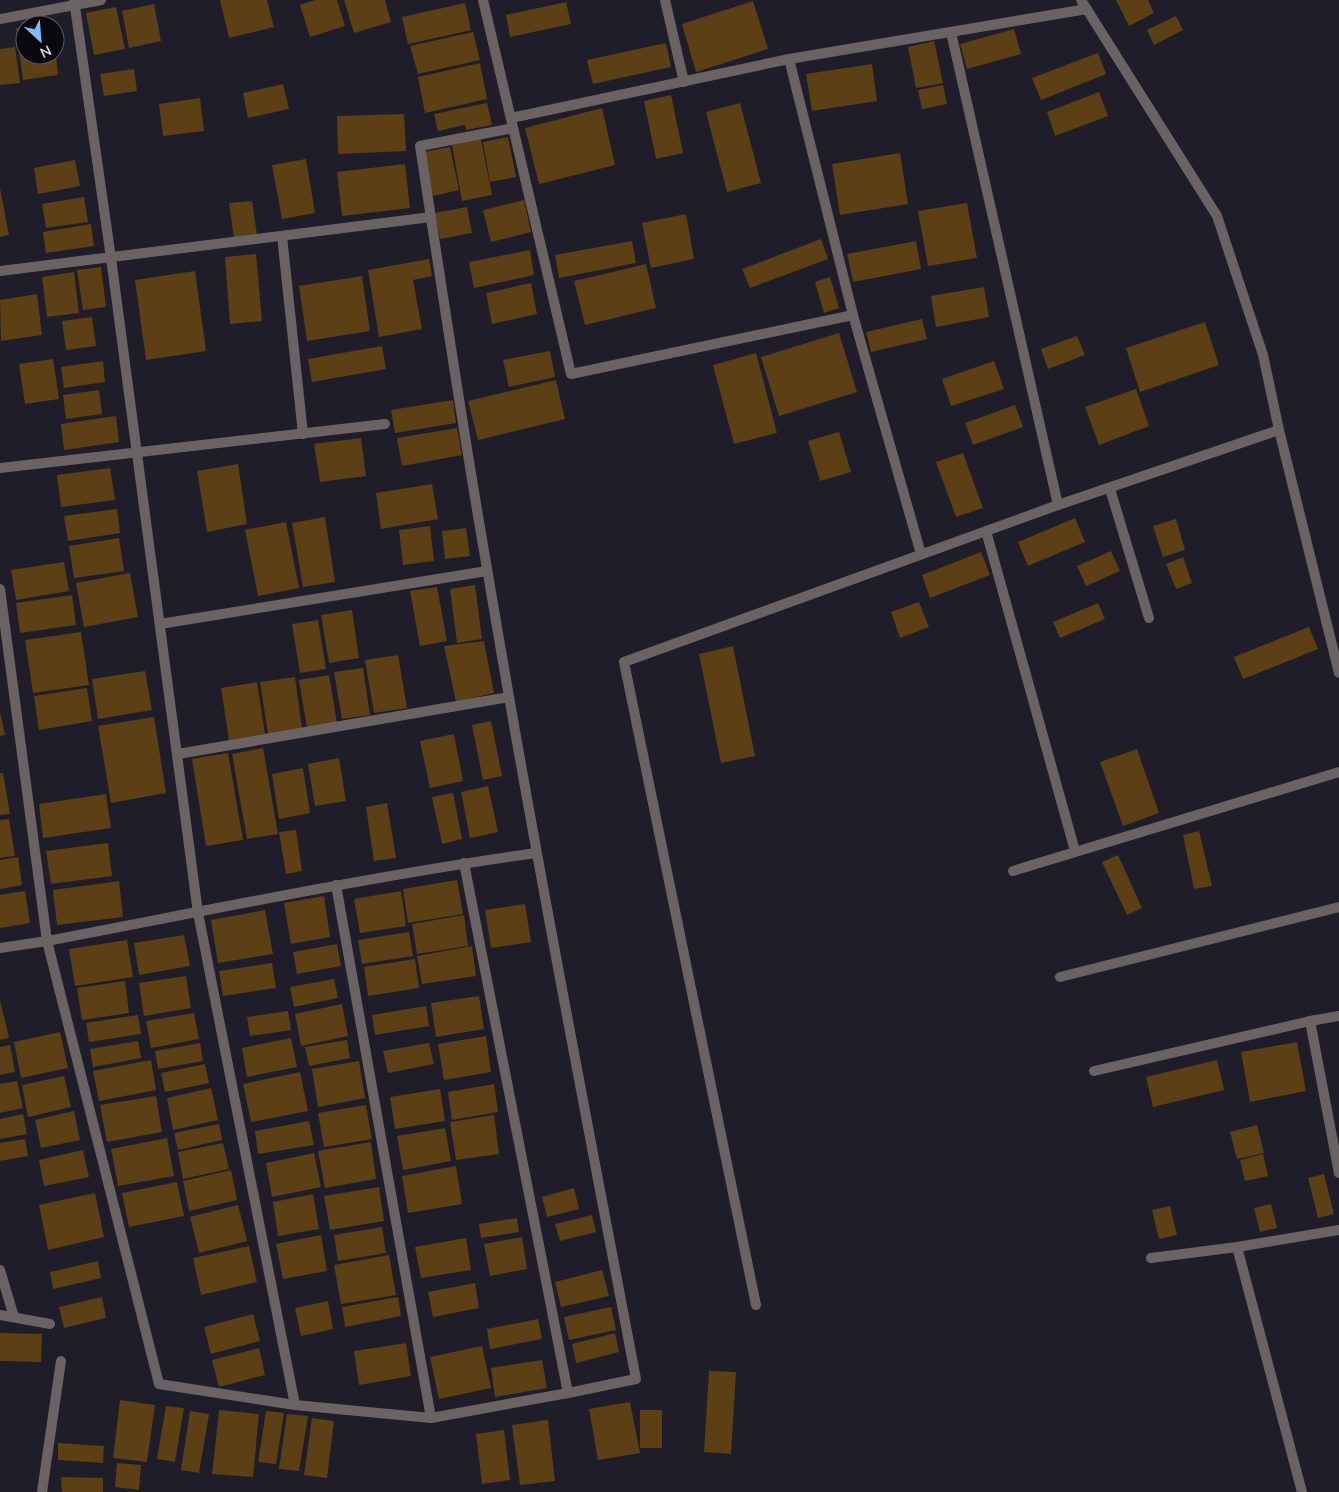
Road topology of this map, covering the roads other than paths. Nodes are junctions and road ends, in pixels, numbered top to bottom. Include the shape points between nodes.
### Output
1 (101, 0) edge
2 (483, 0) edge
3 (665, 0) edge
4 (74, 3) edge
5 (1084, 5) edge
6 (0, 19) edge
7 (951, 32) junction
8 (788, 60) junction
9 (684, 82) junction
10 (512, 123) junction
11 (431, 217) junction
12 (282, 236) junction
13 (111, 258) junction
14 (0, 271) edge
15 (853, 315) junction
16 (385, 424) dead end
17 (1278, 430) junction
18 (303, 434) junction
19 (136, 452) junction
20 (0, 468) edge
21 (1110, 489) junction
22 (1058, 505) junction
23 (986, 531) junction
24 (921, 554) junction
25 (487, 571) junction
26 (0, 589) edge
27 (1149, 618) dead end
28 (160, 624) junction
29 (1339, 673) edge
30 (509, 696) junction
31 (178, 754) junction
32 (1339, 772) edge
33 (1075, 852) junction
34 (536, 853) junction
35 (464, 863) junction
36 (1013, 870) dead end
37 (336, 885) junction
38 (1339, 907) edge
39 (198, 913) junction
40 (47, 941) junction
41 (0, 948) edge
42 (1060, 978) dead end
43 (1339, 1016) edge
44 (1310, 1021) junction
45 (1094, 1071) dead end
46 (1339, 1173) edge
47 (1339, 1230) edge
48 (1237, 1247) junction
49 (1151, 1258) dead end
50 (0, 1270) edge
51 (756, 1305) dead end
52 (0, 1315) edge
53 (14, 1317) junction
54 (50, 1324) dead end
55 (62, 1361) dead end
56 (568, 1393) junction
57 (295, 1405) junction
58 (431, 1418) junction
59 (42, 1492) edge
60 (1302, 1492) edge

1 - 4 street
2 - 10 street
3 - 9 street
4 - 6 street
4 - 13 street
5 - 7 street
5 - 17 street via 1217,216 1263,355
7 - 8 street
7 - 22 street
8 - 9 street
8 - 15 street
9 - 10 street
10 - 11 street via 420,146
10 - 15 street via 570,374
11 - 12 street
11 - 25 street
12 - 13 street
12 - 18 street
13 - 14 street
13 - 19 street
15 - 24 street
16 - 18 street
17 - 21 street
17 - 29 street
18 - 19 street
19 - 20 street
19 - 28 street
21 - 22 street
21 - 27 street
22 - 23 street
23 - 24 street
23 - 33 street
24 - 51 street via 624,662
25 - 28 street
25 - 30 street
26 - 40 street
28 - 31 street
30 - 31 street
30 - 34 street
31 - 39 street
32 - 33 street
33 - 36 street
34 - 35 street
34 - 56 street via 636,1378
35 - 37 street
35 - 56 street
37 - 39 street
37 - 58 street
38 - 42 street
39 - 40 street
39 - 57 street
40 - 41 street
40 - 57 street via 159,1384
43 - 44 street
44 - 45 street
44 - 46 street
47 - 48 street
48 - 49 street
48 - 60 street
50 - 53 street
52 - 53 street
53 - 54 street
55 - 59 street
56 - 58 street
57 - 58 street

